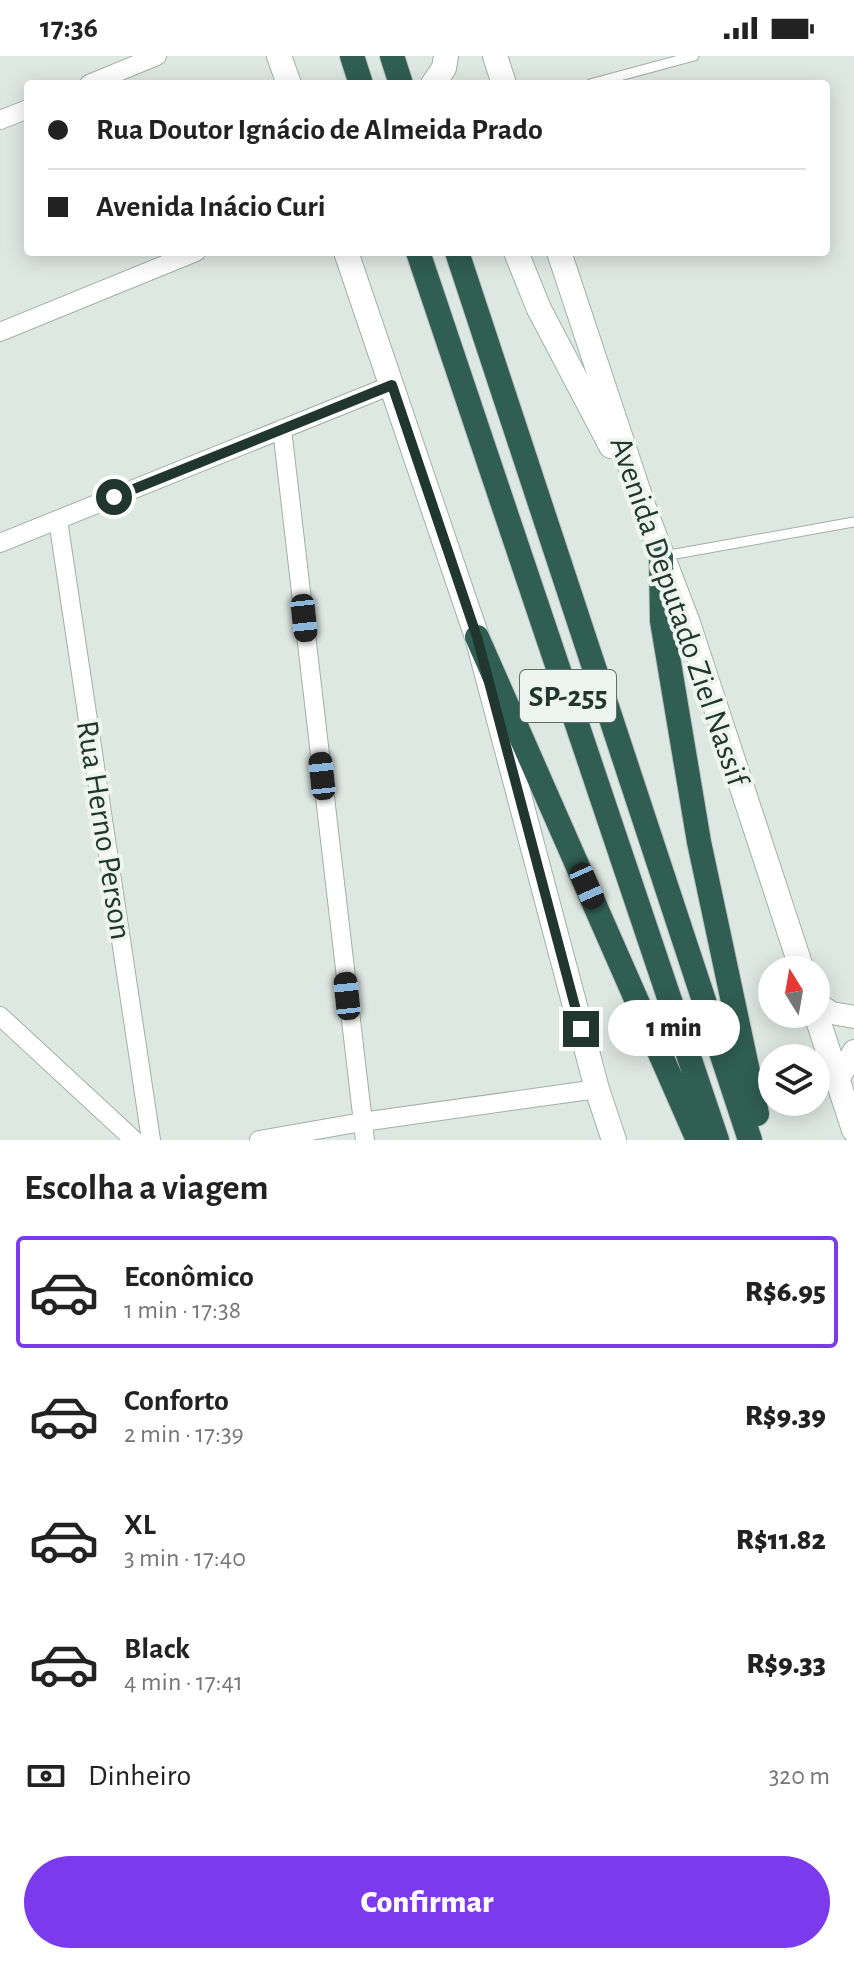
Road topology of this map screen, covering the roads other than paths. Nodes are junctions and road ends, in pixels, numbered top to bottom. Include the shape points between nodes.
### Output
1 (157, 56) edge
2 (392, 56) edge
3 (446, 56) edge
4 (495, 56) edge
5 (694, 56) edge
6 (352, 57) edge
7 (99, 80) edge
8 (360, 80) edge
9 (400, 80) edge
10 (436, 80) edge
11 (503, 80) edge
12 (605, 80) edge
13 (24, 111) edge
14 (0, 120) edge
15 (186, 256) edge
16 (347, 256) edge
17 (419, 256) edge
18 (458, 256) edge
19 (518, 256) edge
20 (560, 256) edge
21 (0, 332) edge
22 (392, 385) junction
23 (282, 429) junction
24 (644, 508) junction
25 (58, 520) junction
26 (854, 522) edge
27 (0, 543) edge
28 (661, 557) junction
29 (477, 637) junction
30 (797, 956) edge
31 (830, 1012) edge
32 (0, 1016) edge
33 (854, 1017) edge
34 (821, 1028) edge
35 (854, 1051) edge
36 (838, 1080) junction
37 (597, 1089) junction
38 (854, 1130) edge
39 (364, 1131) edge
40 (134, 1140) edge
41 (151, 1140) edge
42 (259, 1140) edge
43 (614, 1140) edge
44 (698, 1140) edge
45 (717, 1140) edge
46 (750, 1140) edge
47 (764, 1140) edge

1 - 7 street
2 - 9 highway
3 - 10 main road
4 - 11 main road
5 - 12 lane
6 - 8 highway
13 - 14 street
15 - 21 street
16 - 22 main road
17 - 45 highway, SP-255
18 - 46 highway, SP-255
19 - 24 main road via 539,309
20 - 24 main road, Avenida Deputado Ziel Nassif
22 - 23 street
22 - 29 main road
23 - 25 street
23 - 39 street
24 - 28 main road, Avenida Deputado Ziel Nassif
25 - 27 street
25 - 41 street, Rua Herno Person
26 - 28 lane
28 - 30 main road, Avenida Deputado Ziel Nassif via 688,623
28 - 47 highway via 662,621 699,842
29 - 37 main road
29 - 44 highway
31 - 33 street
32 - 40 street
34 - 36 main road
35 - 36 street
36 - 38 main road
37 - 39 street
37 - 43 main road
39 - 42 street

